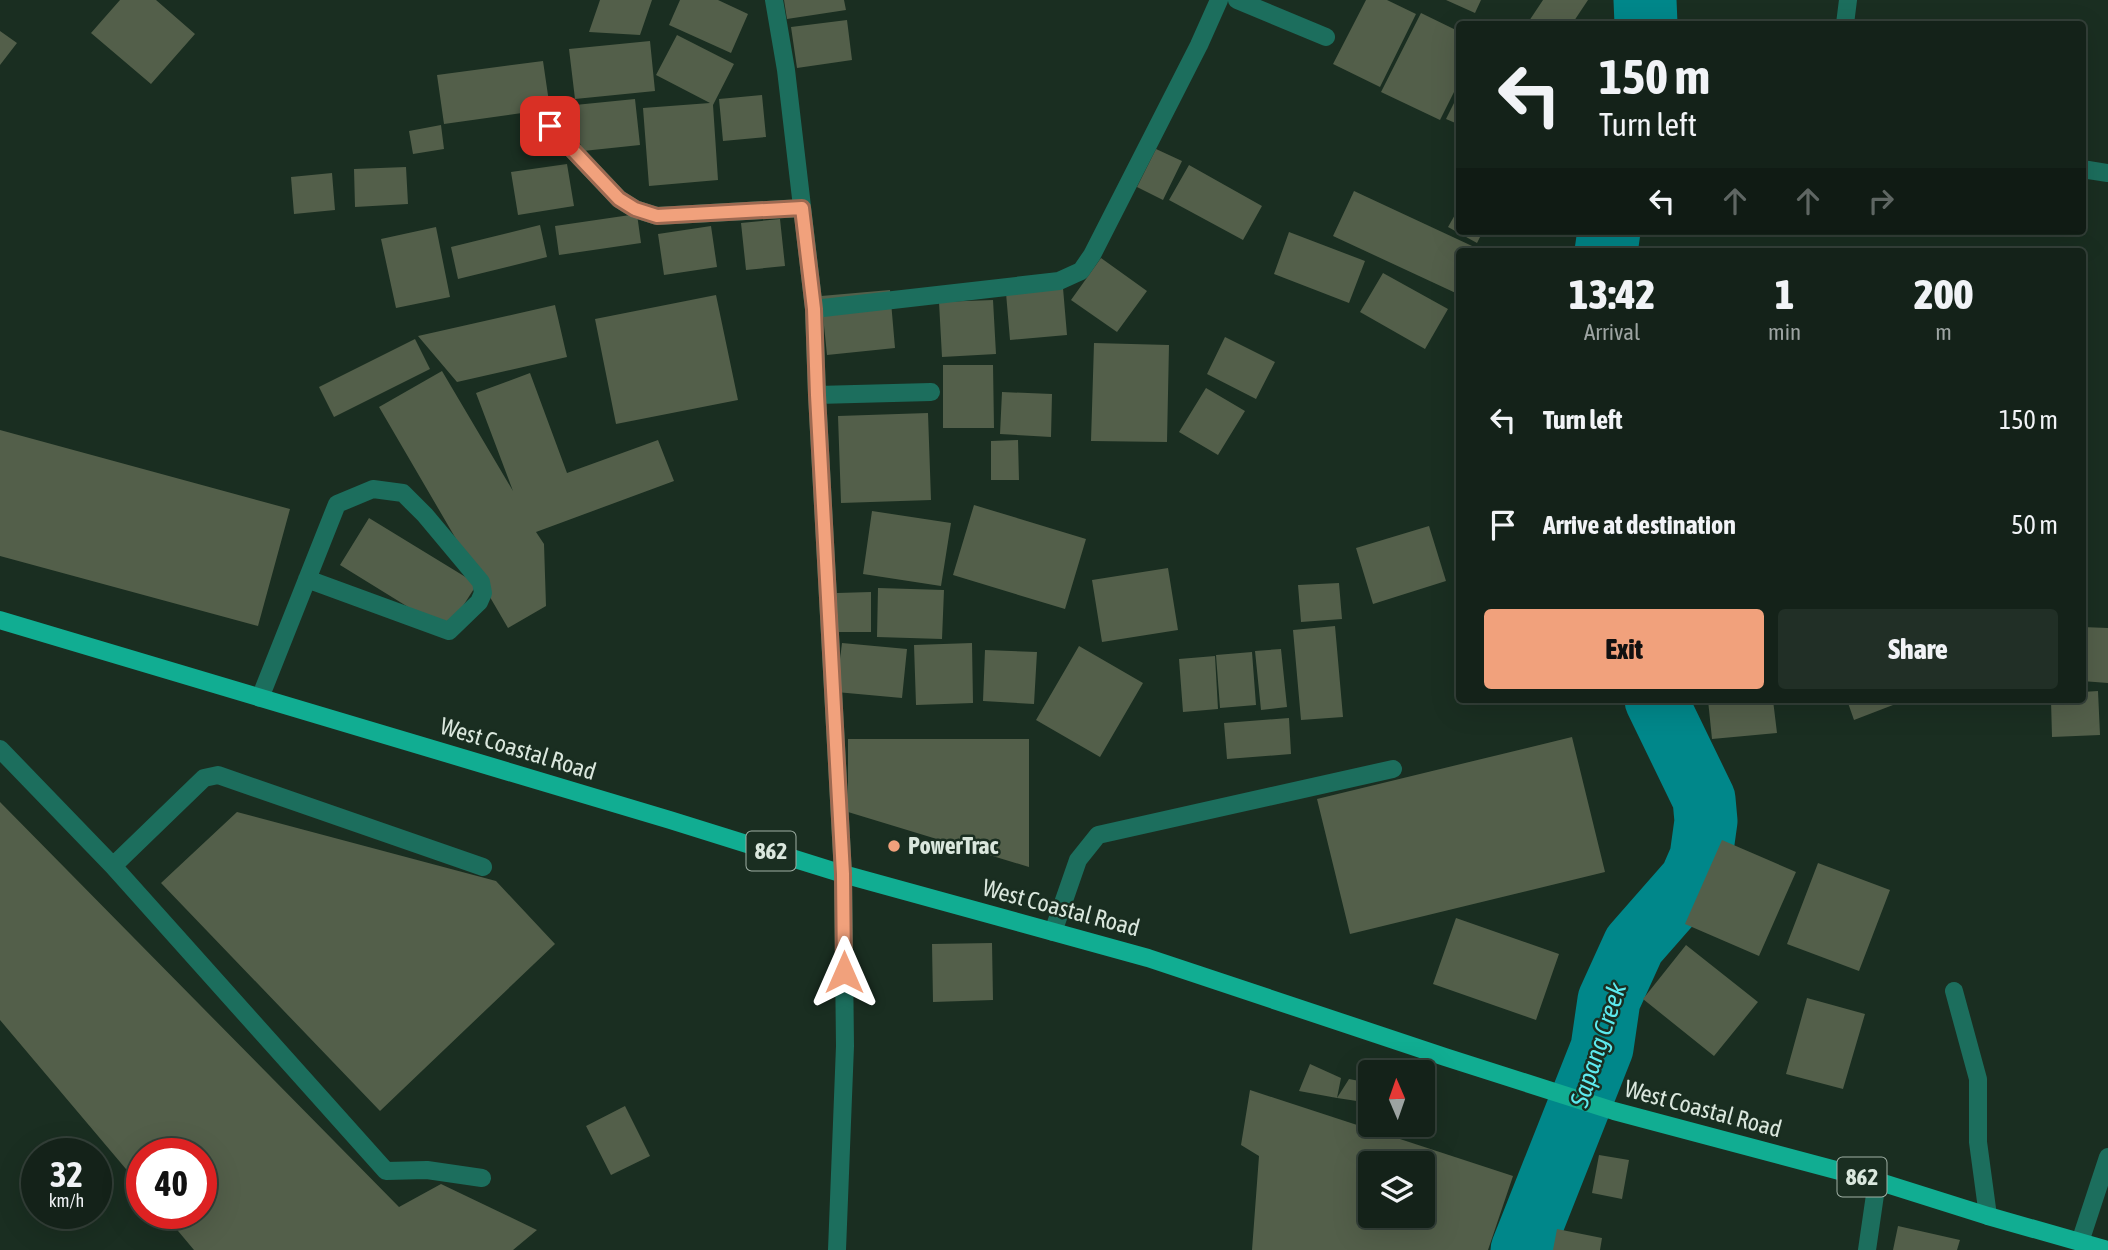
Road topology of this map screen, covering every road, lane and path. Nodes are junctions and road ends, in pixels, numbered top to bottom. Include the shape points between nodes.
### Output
1 (774, 0) edge
2 (1219, 0) edge
3 (1237, 0) edge
4 (1848, 0) edge
5 (1845, 21) edge
6 (1326, 37) dead end
7 (550, 126) dead end
8 (2086, 170) edge
9 (2108, 173) edge
10 (802, 208) junction
11 (814, 309) junction
12 (931, 392) dead end
13 (817, 395) junction
14 (307, 579) junction
15 (0, 620) edge
16 (260, 698) junction
17 (0, 749) edge
18 (1393, 769) dead end
19 (113, 866) junction
20 (484, 867) dead end
21 (843, 874) junction
22 (1053, 932) junction
23 (1955, 991) dead end
24 (2108, 1157) edge
25 (482, 1178) dead end
26 (1877, 1181) junction
27 (1989, 1216) junction
28 (2080, 1242) junction
29 (837, 1250) edge
30 (1867, 1250) edge
31 (2108, 1250) edge

1 - 10 street
2 - 11 street via 1082,271 1059,281
3 - 6 street
4 - 5 street
7 - 10 street via 619,199 635,209 657,216
8 - 9 street
10 - 11 street
11 - 13 street
12 - 13 street
13 - 21 street
14 - 14 street via 337,504 373,489 403,493 481,582 483,593 449,631
14 - 16 street
15 - 16 main road, West Coastal Road / 862
16 - 21 main road, West Coastal Road / 862
17 - 19 street
18 - 22 street via 1098,835 1078,860
19 - 20 street via 204,778 218,775
19 - 25 street via 386,1171 427,1170
21 - 22 main road, West Coastal Road / 862
21 - 29 street via 845,1046
22 - 26 main road, West Coastal Road / 862 via 1148,958 1614,1111
23 - 27 street via 1978,1079 1978,1142
24 - 28 street
26 - 27 main road, West Coastal Road / 862
26 - 30 street
27 - 28 main road, West Coastal Road / 862
28 - 31 main road, West Coastal Road / 862

